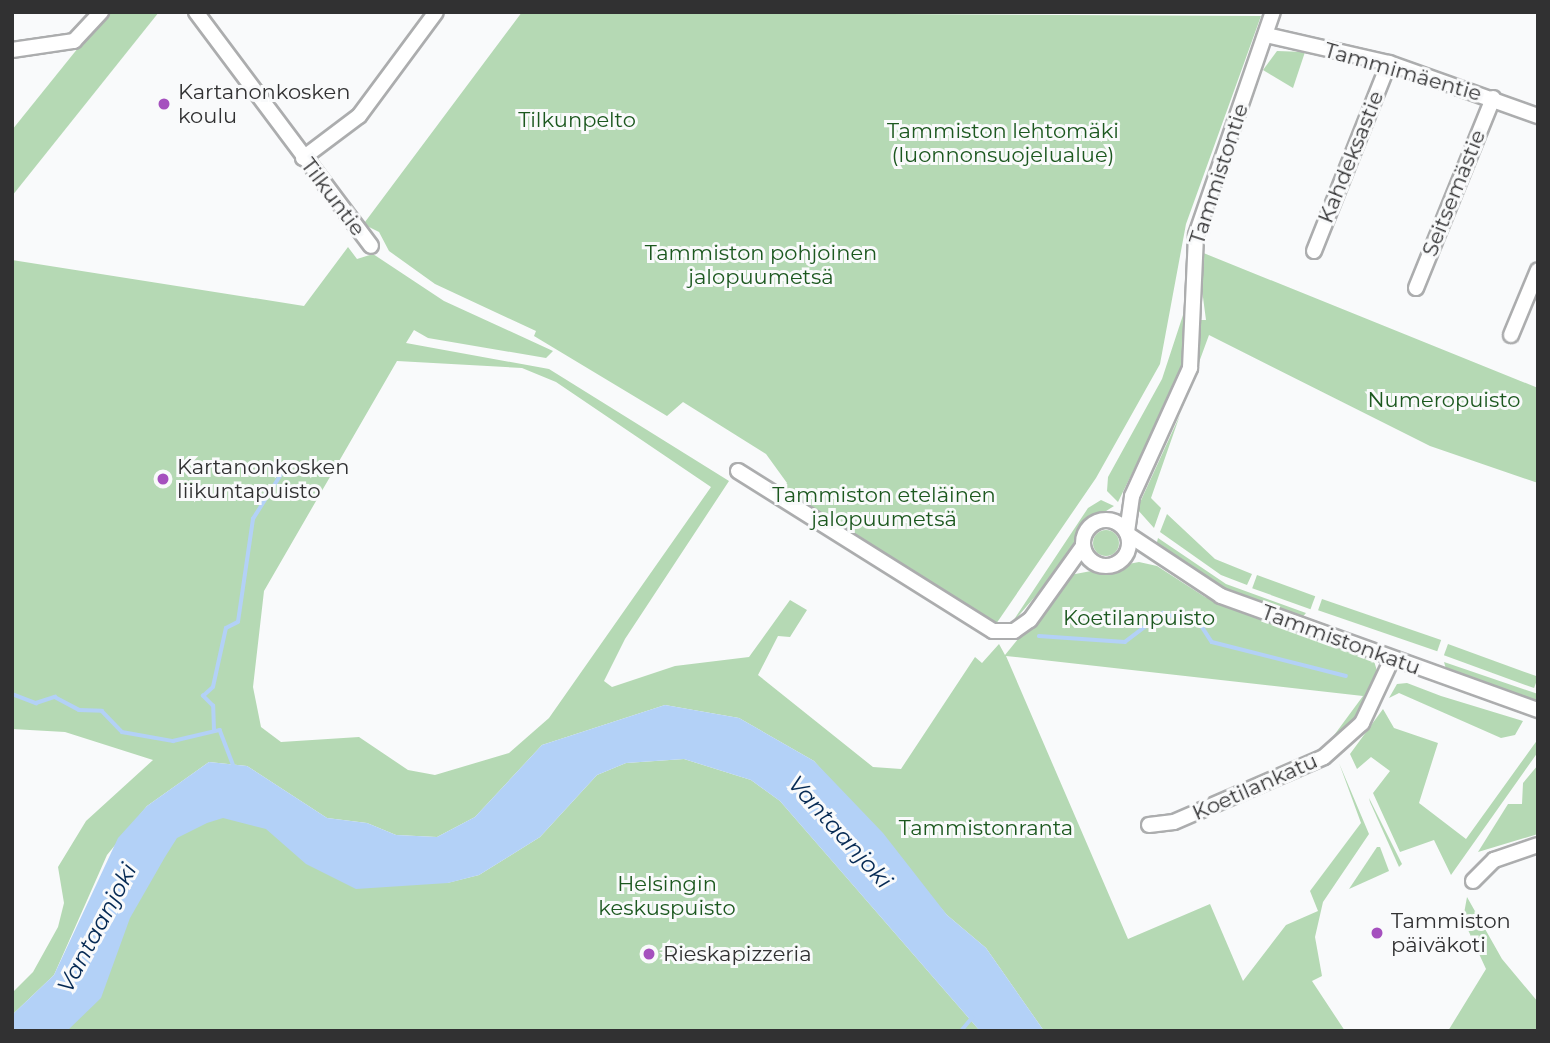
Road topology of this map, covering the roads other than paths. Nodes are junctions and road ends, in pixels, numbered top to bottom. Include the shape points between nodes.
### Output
1 (101, 12) edge
2 (196, 12) edge
3 (436, 12) edge
4 (1273, 12) edge
5 (1266, 35) junction
6 (12, 50) edge
7 (1389, 63) junction
8 (1493, 98) junction
9 (1538, 117) edge
10 (303, 158) junction
11 (372, 246) dead end
12 (1314, 251) dead end
13 (1538, 270) edge
14 (1416, 288) dead end
15 (1511, 335) dead end
16 (738, 471) dead end
17 (1132, 496) junction
18 (1102, 519) junction
19 (1128, 534) junction
20 (1083, 546) junction
21 (1151, 555) junction
22 (1124, 558) junction
23 (1095, 563) junction
24 (1065, 570) junction
25 (1392, 659) junction
26 (1538, 710) edge
27 (1149, 825) dead end
28 (1538, 845) edge
29 (1473, 881) dead end

1 - 6 street via 74,41
2 - 10 street, Tilkuntie
3 - 10 street via 359,116
4 - 5 street, Tammistontie
5 - 7 street, Tammimäentie
5 - 17 street, Tammistontie via 1196,235 1190,368
7 - 8 street, Tammimäentie
7 - 12 street, Kahdeksastie
8 - 9 street, Tammimäentie
8 - 14 street, Seitsemästie
10 - 11 street, Tilkuntie
13 - 15 street
16 - 24 street via 993,631 1014,631 1030,620
17 - 18 street, Tammistontie
17 - 19 street, Tammistontie
18 - 19 street
18 - 20 street via 1087,529
19 - 21 street, Tammistonkatu
19 - 22 street
20 - 23 street
20 - 24 street
21 - 22 street
21 - 25 street, Tammistonkatu via 1221,596
22 - 23 street via 1110,566
23 - 24 street
25 - 26 street, Tammistonkatu
25 - 27 street, Koetilankatu via 1362,723 1324,757 1174,822
28 - 29 street via 1494,860

